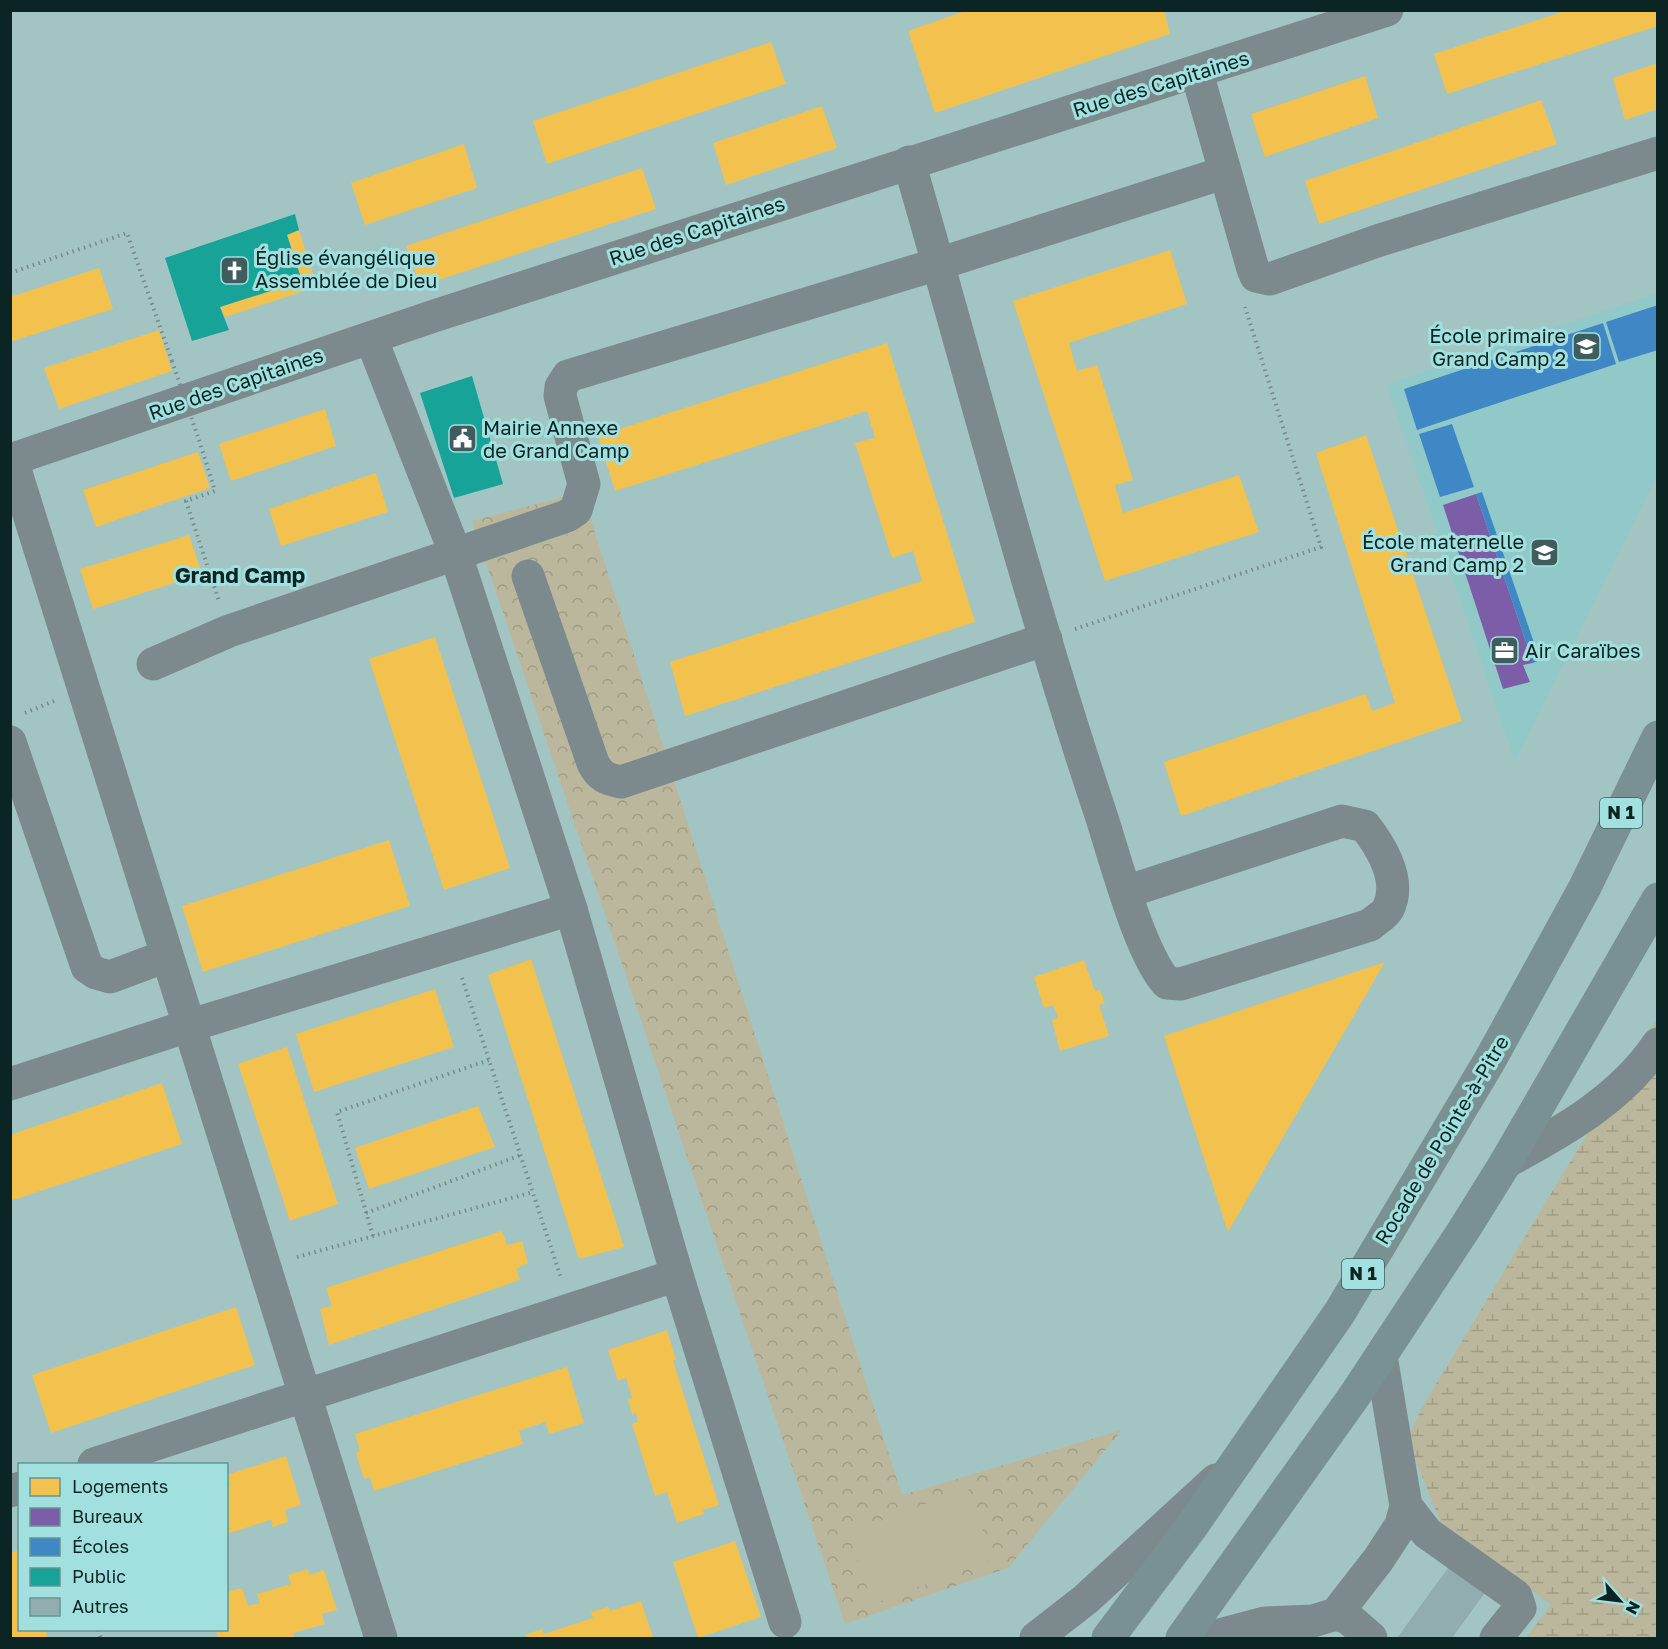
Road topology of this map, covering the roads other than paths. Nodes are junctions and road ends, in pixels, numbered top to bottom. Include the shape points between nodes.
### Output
1 (1387, 10) edge
2 (1197, 74) junction
3 (1658, 153) edge
4 (909, 162) junction
5 (1223, 173) junction
6 (938, 264) junction
7 (371, 338) junction
8 (11, 460) edge
9 (456, 555) junction
10 (528, 576) dead end
11 (1046, 639) junction
12 (153, 664) dead end
13 (1658, 737) edge
14 (10, 742) edge
15 (1126, 892) junction
16 (1658, 899) edge
17 (571, 909) junction
18 (166, 956) junction
19 (188, 1026) junction
20 (1658, 1044) edge
21 (10, 1084) edge
22 (1506, 1162) junction
23 (677, 1275) junction
24 (1381, 1356) junction
25 (307, 1397) junction
26 (1238, 1460) junction
27 (97, 1463) edge
28 (1406, 1506) junction
29 (1336, 1614) junction
30 (785, 1622) dead end
31 (381, 1638) edge
32 (1036, 1638) edge
33 (1108, 1638) edge
34 (1182, 1638) edge
35 (1208, 1638) edge
36 (1371, 1638) edge
37 (1497, 1638) edge

1 - 2 street, Rue des Capitaines
2 - 4 street, Rue des Capitaines
2 - 5 street
3 - 5 street via 1270,279 1256,276
4 - 6 street
4 - 7 street, Rue des Capitaines
5 - 6 street
6 - 9 street via 568,376 560,396 584,484 576,510
6 - 11 street via 1002,498
7 - 8 street, Rue des Capitaines
7 - 9 street
8 - 18 street
9 - 12 street via 229,631
9 - 17 street
10 - 11 street via 593,763 606,779 621,782
11 - 15 street
13 - 26 highway, Rocade de Pointe-à-Pitre / N 1 via 1584,889 1490,1060 1340,1312
14 - 18 street via 87,967 110,977
15 - 15 street via 1342,821 1365,826 1370,832 1389,865 1393,886 1388,910 1370,925 1181,984 1167,983 1155,971
16 - 22 highway
17 - 19 street
17 - 23 street
18 - 19 street
19 - 21 street
19 - 25 street
20 - 22 street via 1601,1103 1569,1127
22 - 24 highway
23 - 25 street
23 - 30 street
24 - 28 street
24 - 34 highway
25 - 27 street
25 - 31 street
26 - 32 street via 1086,1599
26 - 33 highway, Rocade de Pointe-à-Pitre / N 1
28 - 29 street via 1401,1525
28 - 37 street via 1428,1533 1516,1596 1520,1608
29 - 35 street via 1313,1621 1265,1623
29 - 36 street via 1348,1618

